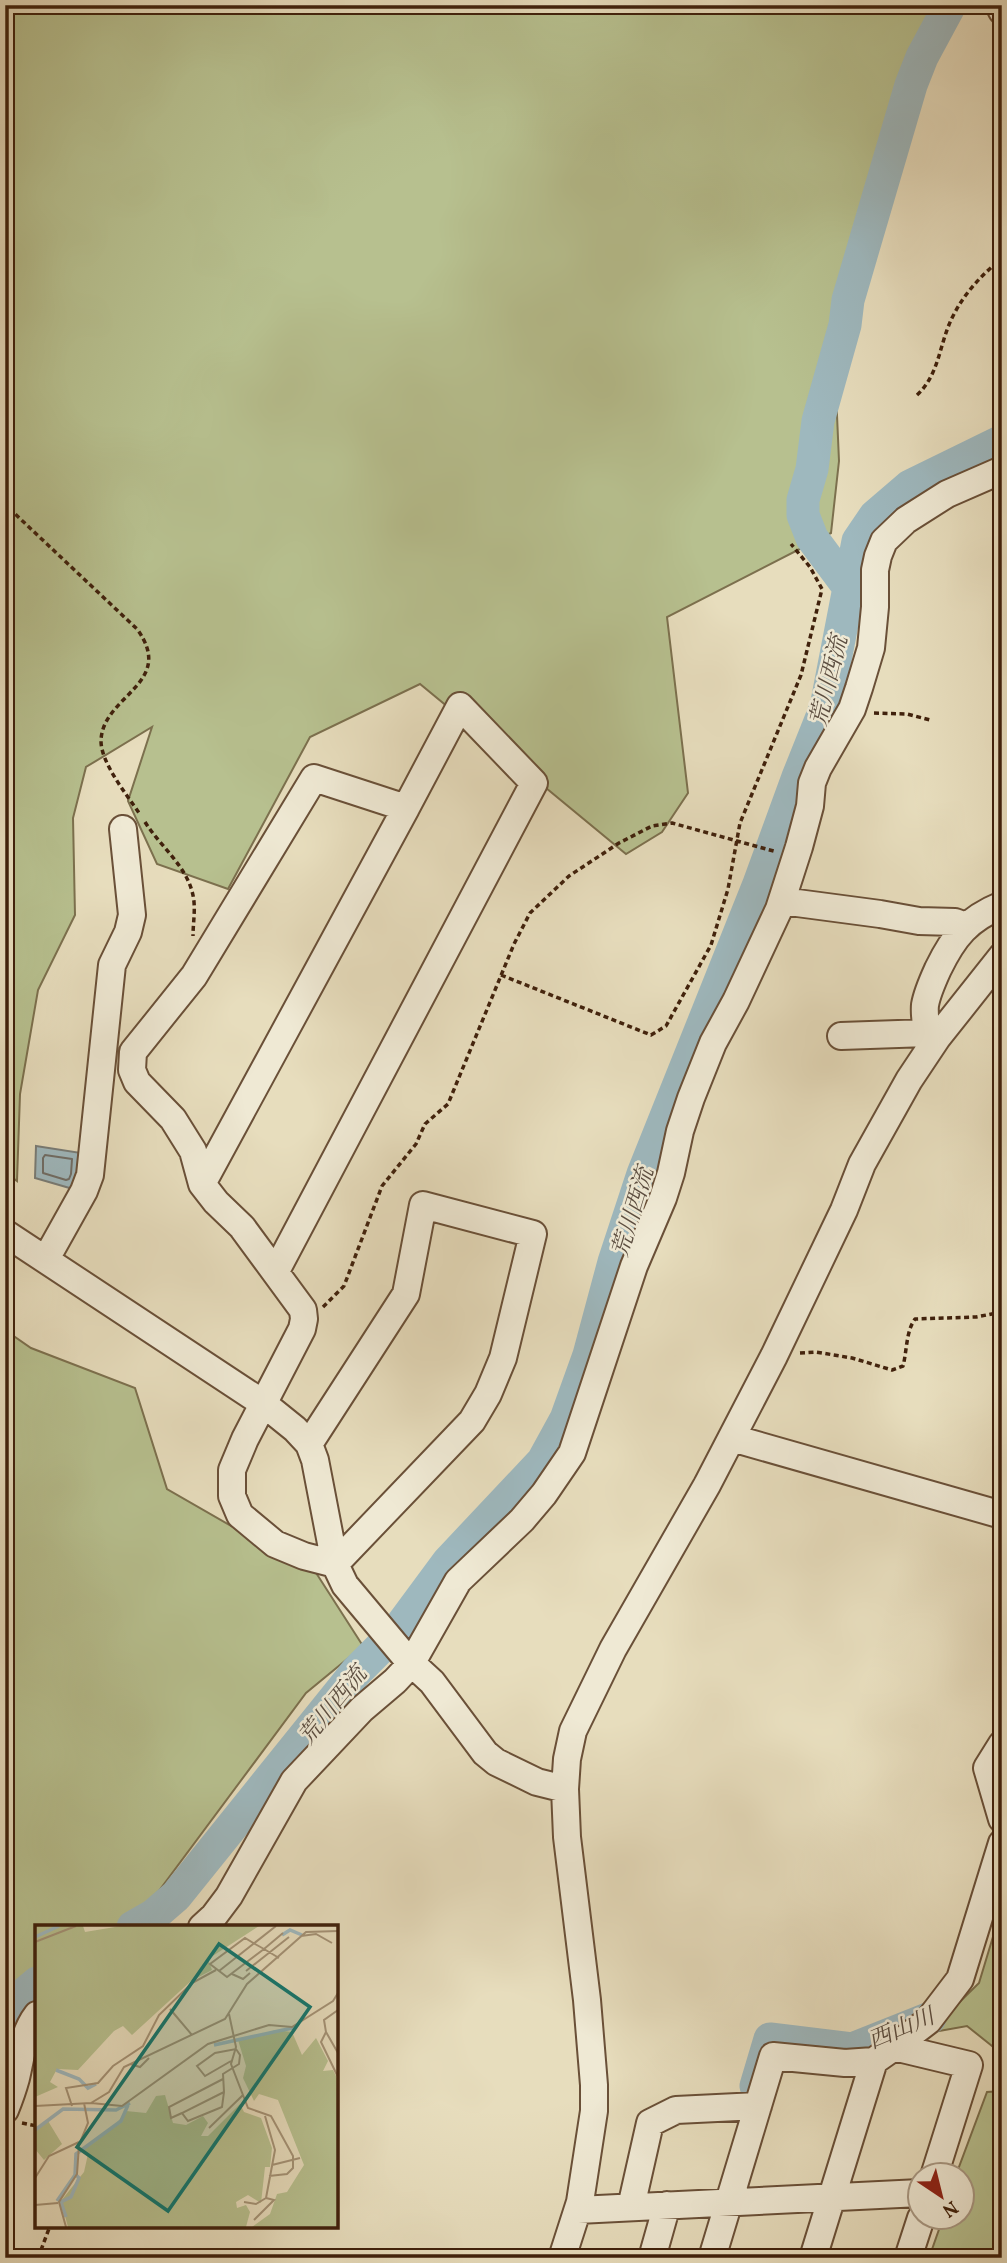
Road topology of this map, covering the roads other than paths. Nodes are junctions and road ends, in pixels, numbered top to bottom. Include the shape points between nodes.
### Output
1 (999, 5) edge
2 (1002, 11) edge
3 (1002, 470) edge
4 (405, 808) junction
5 (124, 829) dead end
6 (782, 901) junction
7 (1002, 905) edge
8 (965, 926) junction
9 (1002, 956) edge
10 (932, 1035) junction
11 (841, 1037) dead end
12 (202, 1184) junction
13 (5, 1233) edge
14 (46, 1259) junction
15 (276, 1271) junction
16 (264, 1404) junction
17 (732, 1438) junction
18 (309, 1444) junction
19 (1002, 1515) edge
20 (335, 1564) junction
21 (409, 1661) junction
22 (1002, 1744) edge
23 (565, 1789) junction
24 (1002, 1819) edge
25 (1002, 1843) edge
26 (204, 1925) edge
27 (35, 2018) edge
28 (884, 2054) junction
29 (758, 2106) junction
30 (5, 2110) edge
31 (938, 2162) edge
32 (906, 2194) edge
33 (830, 2198) junction
34 (729, 2202) junction
35 (667, 2205) junction
36 (631, 2207) junction
37 (578, 2210) junction
38 (916, 2232) edge
39 (562, 2258) edge
40 (652, 2258) edge
41 (712, 2258) edge
42 (813, 2258) edge
43 (908, 2258) edge

1 - 2 street
3 - 6 street via 947,494 906,520 884,541 875,570 871,648 852,709 812,783 810,806
4 - 12 street
4 - 12 street via 314,778 194,976 133,1052 137,1082 173,1119 193,1151
4 - 15 street via 460,706 534,783
5 - 14 street via 132,915 113,965 90,1175
6 - 8 street
6 - 21 street via 691,1098 663,1198 634,1266 572,1453 522,1520 458,1581
7 - 8 street
8 - 10 street via 946,952 925,1005
9 - 10 street
10 - 11 street
10 - 17 street via 862,1164
12 - 15 street
13 - 14 street
14 - 16 street
15 - 16 street via 303,1310 304,1319
16 - 18 street
16 - 20 street via 232,1470 232,1496 240,1515 275,1544
17 - 19 street
17 - 23 street via 586,1703 566,1759
18 - 20 street
18 - 20 street via 406,1294 423,1205 533,1234 503,1358 472,1421
20 - 21 street via 345,1585
21 - 23 street via 432,1682 485,1753 537,1782
21 - 26 street via 396,1681 362,1709 294,1781 229,1896
22 - 24 street via 987,1768
23 - 37 street via 594,2085
25 - 28 street via 960,1979 928,2021
27 - 30 street
28 - 29 street via 845,2063 773,2056
28 - 31 street via 969,2065
28 - 33 street
29 - 34 street
29 - 36 street via 676,2110 650,2123
32 - 33 street
33 - 34 street
33 - 42 street
34 - 35 street
34 - 41 street
35 - 36 street
35 - 40 street
36 - 37 street
37 - 39 street
38 - 43 street

